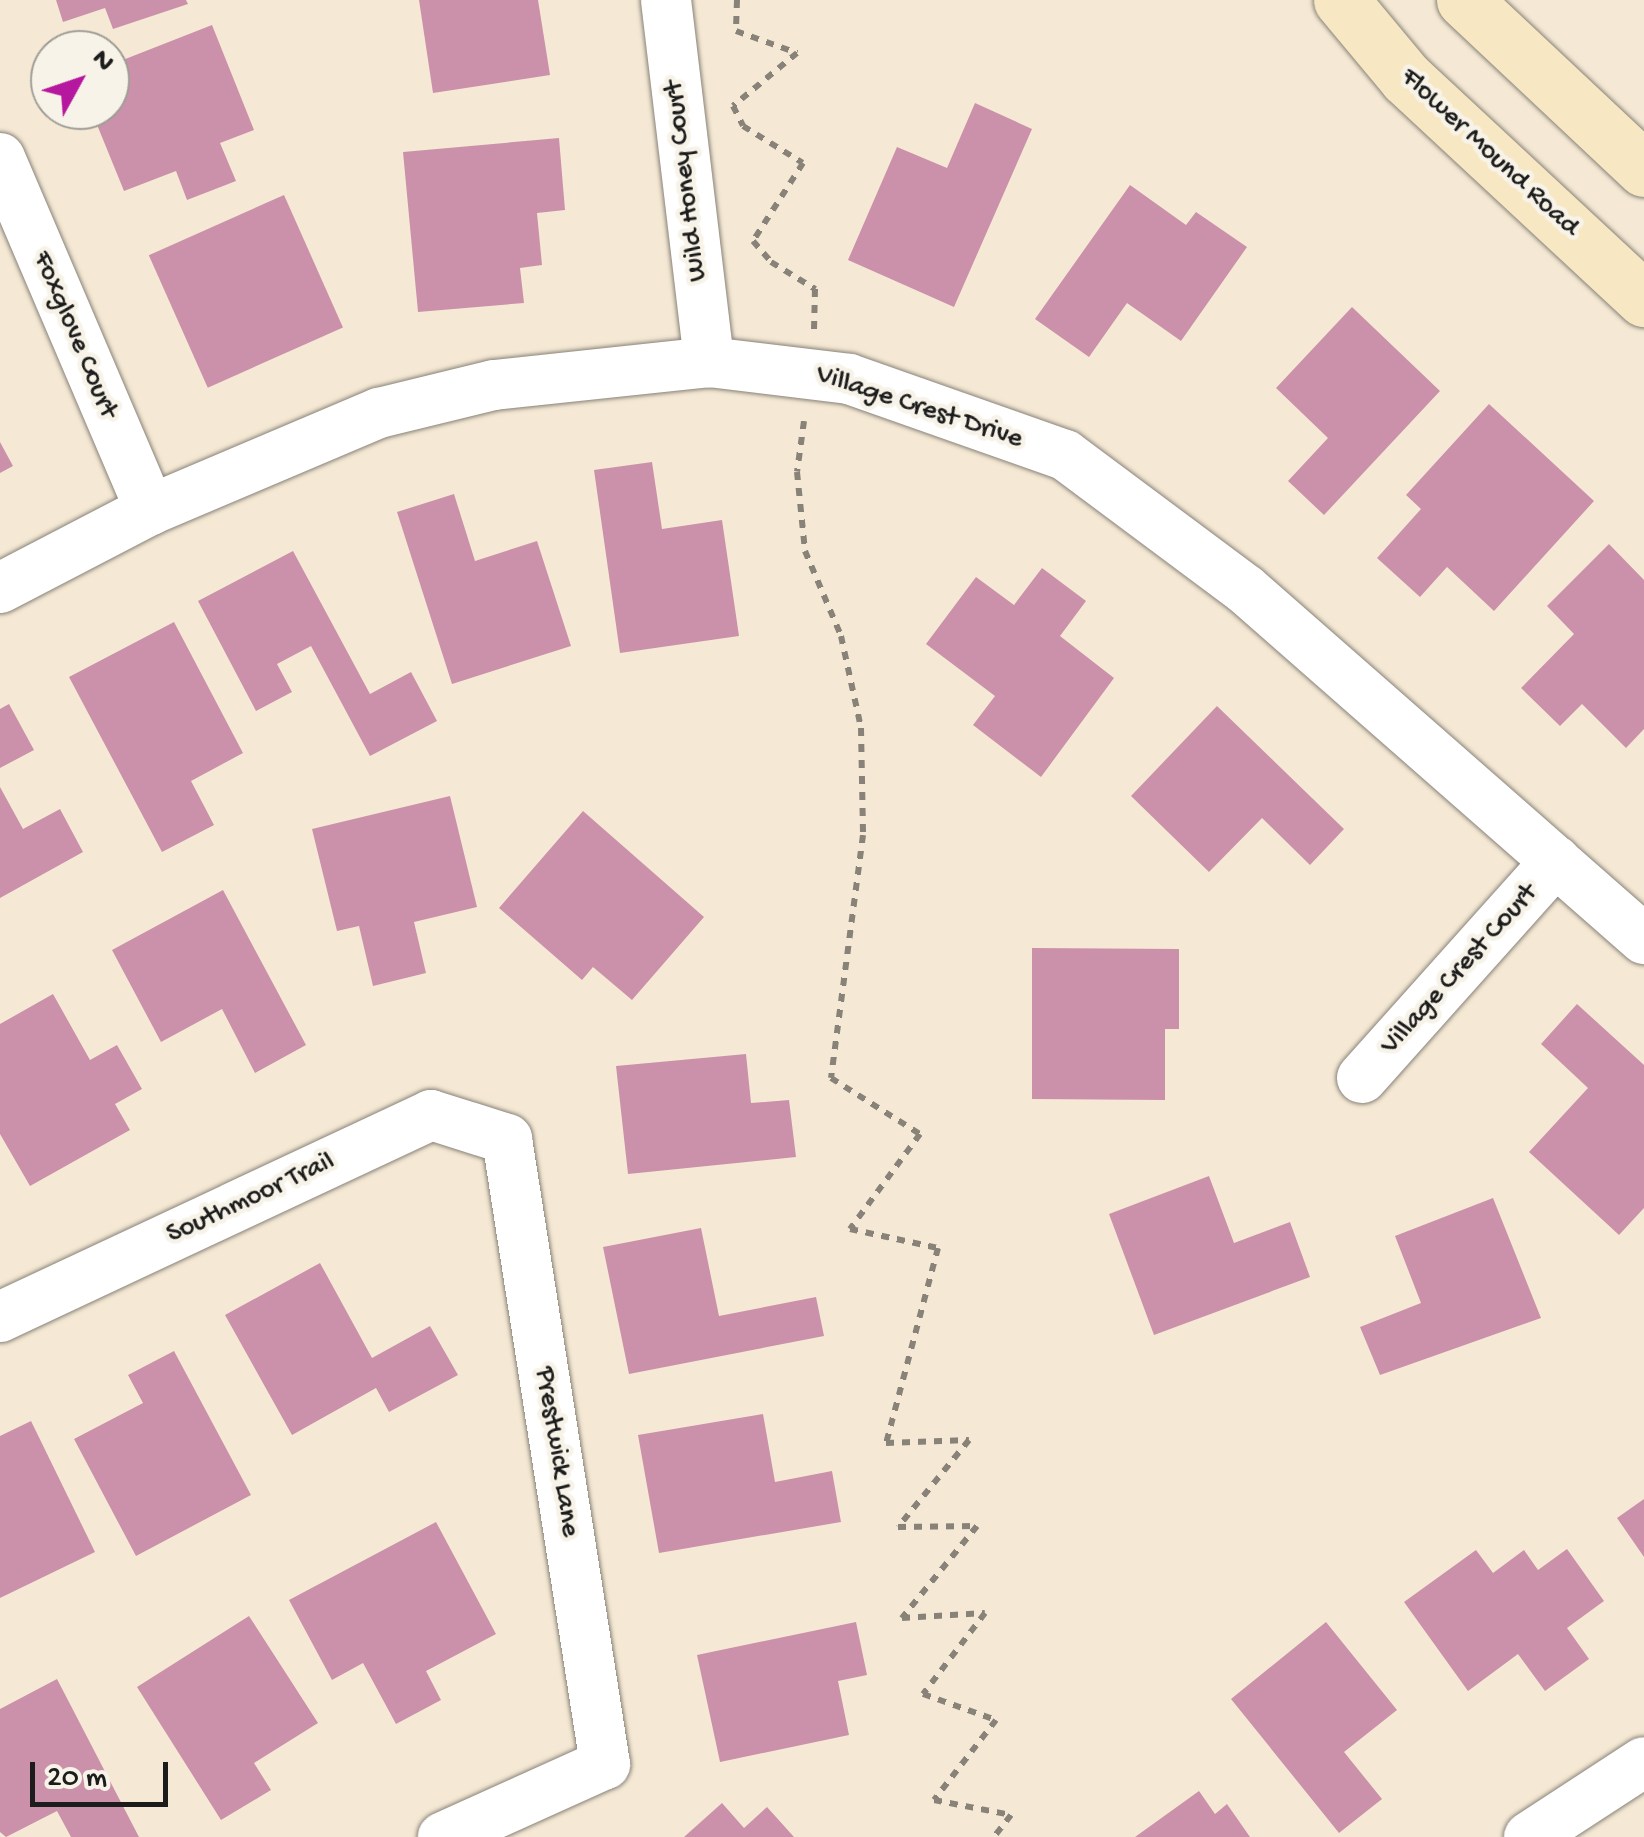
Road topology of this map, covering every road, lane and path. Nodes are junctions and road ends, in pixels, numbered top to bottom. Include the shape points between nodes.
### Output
1 (666, 0) edge
2 (737, 0) edge
3 (1340, 0) edge
4 (1464, 0) edge
5 (0, 158) edge
6 (1644, 169) edge
7 (1644, 299) edge
8 (709, 362) junction
9 (812, 372) junction
10 (150, 510) junction
11 (0, 588) edge
12 (1556, 861) junction
13 (1644, 939) edge
14 (1362, 1078) dead end
15 (506, 1139) joint
16 (0, 1317) edge
17 (1644, 1762) edge
18 (443, 1837) edge
19 (994, 1837) edge
20 (1529, 1837) edge

1 - 8 street, Wild Honey Court
2 - 9 path via 736,32 796,53 733,106 743,126 803,163 753,240 771,262 816,290
3 - 7 main road, Flower Mound Road via 1406,78
4 - 6 main road
5 - 10 street, Foxglove Court
8 - 9 street, Village Crest Drive
8 - 10 street, Village Crest Drive via 494,385 378,413
9 - 12 street, Village Crest Drive via 1065,454 1245,590
9 - 19 path via 796,472 805,551 841,636 861,728 864,835 831,1078 920,1134 850,1229 938,1248 886,1444 968,1440 898,1527 977,1526 902,1618 985,1613 923,1694 996,1720 934,1800 1011,1816
10 - 11 street, Village Crest Drive
12 - 13 street, Village Crest Drive
12 - 14 street, Village Crest Court
15 - 16 street, Southmoor Trail via 431,1115
15 - 18 street, Prestwick Lane via 605,1764
17 - 20 street

